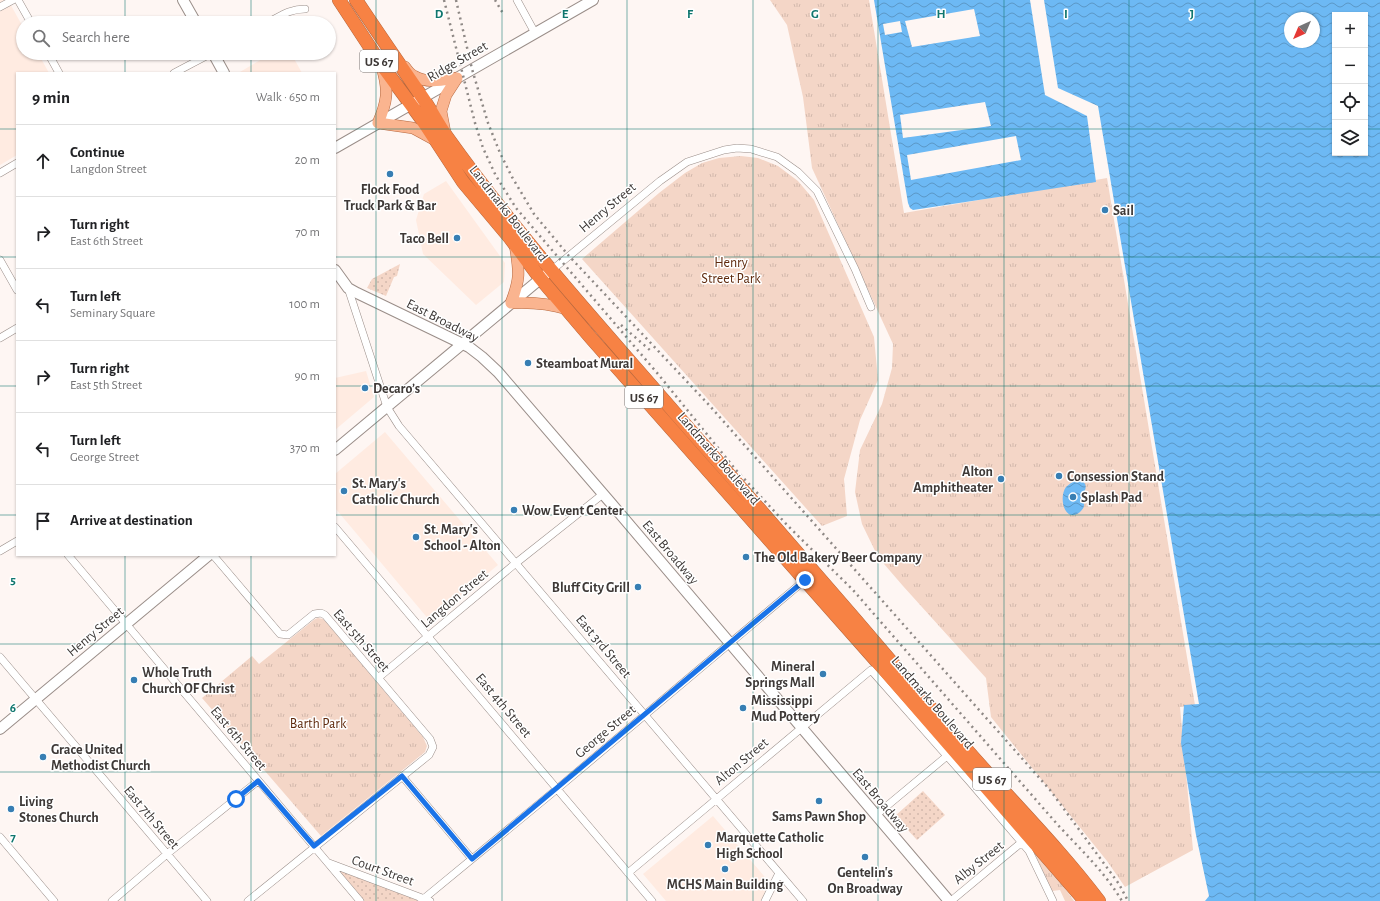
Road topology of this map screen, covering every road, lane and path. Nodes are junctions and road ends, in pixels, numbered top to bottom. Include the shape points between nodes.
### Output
1 (13, 0) edge
2 (18, 0) edge
3 (183, 0) edge
4 (339, 0) edge
5 (356, 0) edge
6 (517, 0) edge
7 (593, 0) edge
8 (0, 7) edge
9 (305, 9) dead end
10 (27, 16) edge
11 (192, 16) edge
12 (280, 16) edge
13 (535, 33) junction
14 (393, 56) junction
15 (52, 60) edge
16 (199, 60) edge
17 (216, 60) edge
18 (381, 64) junction
19 (58, 72) edge
20 (176, 72) edge
21 (223, 72) edge
22 (457, 78) junction
23 (422, 97) junction
24 (410, 105) junction
25 (378, 124) junction
26 (441, 137) junction
27 (336, 147) edge
28 (16, 164) edge
29 (0, 173) edge
30 (515, 245) junction
31 (0, 260) edge
32 (552, 270) junction
33 (336, 271) edge
34 (540, 278) junction
35 (16, 288) edge
36 (348, 288) junction
37 (511, 303) junction
38 (871, 307) dead end
39 (567, 309) junction
40 (16, 329) edge
41 (0, 338) edge
42 (463, 344) junction
43 (387, 406) junction
44 (336, 449) edge
45 (603, 494) junction
46 (336, 528) edge
47 (16, 542) edge
48 (0, 551) edge
49 (69, 556) edge
50 (208, 556) edge
51 (214, 556) edge
52 (516, 563) junction
53 (805, 580) junction
54 (126, 624) junction
55 (428, 637) junction
56 (730, 643) junction
57 (0, 658) edge
58 (378, 678) junction
59 (35, 699) junction
60 (645, 715) junction
61 (802, 728) junction
62 (0, 729) edge
63 (947, 756) junction
64 (402, 776) junction
65 (258, 781) junction
66 (557, 789) junction
67 (716, 799) junction
68 (876, 815) junction
69 (0, 837) edge
70 (1022, 842) junction
71 (314, 846) junction
72 (167, 854) junction
73 (472, 859) junction
74 (328, 863) junction
75 (779, 873) junction
76 (628, 874) junction
77 (425, 900) edge
78 (54, 901) edge
79 (112, 901) edge
80 (207, 901) edge
81 (248, 901) edge
82 (360, 901) edge
83 (652, 901) edge
84 (765, 901) edge
85 (803, 901) edge
86 (950, 901) edge
87 (1053, 901) edge
88 (1085, 901) edge
89 (1099, 901) edge

1 - 8 street
2 - 10 street
3 - 11 street
4 - 18 highway, Landmarks Boulevard / US 67
5 - 14 highway, Landmarks Boulevard / US 67
6 - 13 street
7 - 13 street, Ridge Street
9 - 12 street via 291,10
13 - 22 street, Ridge Street
14 - 22 main road via 414,76 430,81
14 - 23 highway, Landmarks Boulevard / US 67
15 - 19 street
16 - 20 street
17 - 21 street
18 - 24 highway, Landmarks Boulevard / US 67
18 - 25 main road via 387,90
22 - 23 street, Ridge Street
22 - 26 main road via 446,95 441,111
23 - 24 street, Ridge Street
23 - 26 highway, Landmarks Boulevard / US 67
24 - 25 street, Ridge Street
24 - 26 highway, Landmarks Boulevard / US 67
25 - 26 main road via 413,128
25 - 27 street, Ridge Street
26 - 30 highway, Landmarks Boulevard / US 67 via 463,182
26 - 32 highway, Landmarks Boulevard / US 67
28 - 29 street
30 - 34 highway, Landmarks Boulevard / US 67
30 - 37 main road via 519,275
31 - 35 street
32 - 34 street, Henry Street
32 - 38 street, Henry Street via 660,181 687,162 724,150 751,149 777,156 817,191
32 - 89 highway, Landmarks Boulevard / US 67 via 602,331
33 - 36 street, East Broadway
34 - 37 street, Henry Street
34 - 39 highway, Landmarks Boulevard / US 67
36 - 42 street, East Broadway
36 - 43 street, East 3rd Street
37 - 39 main road via 547,303
37 - 42 street, Henry Street
39 - 53 highway, Landmarks Boulevard / US 67
40 - 41 street
42 - 43 street, Henry Street
42 - 45 street, East Broadway via 498,372
43 - 44 street, Henry Street
43 - 52 street, East 3rd Street via 399,426
45 - 52 street, Langdon Street
45 - 56 street, East Broadway
46 - 55 street, East 4th Street
47 - 48 street
49 - 54 street, East 6th Street
50 - 54 street, Henry Street
51 - 58 street, East 5th Street via 280,634 288,635 314,614 325,615
52 - 55 street, Langdon Street
52 - 60 street, East 3rd Street
53 - 56 street, George Street
53 - 88 highway, Landmarks Boulevard / US 67
54 - 59 street, Henry Street
54 - 65 street, East 6th Street
55 - 58 street, Langdon Street
55 - 66 street, East 4th Street
56 - 60 street, George Street
56 - 61 street, East Broadway
57 - 59 street, East 7th Street
58 - 64 street, East 5th Street via 430,739 433,747 429,754
59 - 62 street, Henry Street
59 - 72 street, East 7th Street
60 - 66 street, George Street
60 - 67 street, East 3rd Street
61 - 63 street, Alton Street via 871,670
61 - 67 street, Alton Street
61 - 68 street, East Broadway
63 - 68 street
63 - 70 street
64 - 71 street
64 - 73 street
65 - 71 street, East 6th Street
65 - 72 street
66 - 73 street, George Street
66 - 76 street, East 4th Street
67 - 75 street, East 3rd Street
67 - 76 street, Alton Street
68 - 86 street, East Broadway
69 - 78 street
70 - 86 street, Alby Street
70 - 87 street via 1033,858
71 - 74 street, East 6th Street
71 - 81 street
72 - 79 street
72 - 80 street, East 7th Street
73 - 77 street, George Street
74 - 77 street, Court Street
74 - 82 street, East 6th Street
75 - 84 street
75 - 85 street, East 3rd Street
76 - 83 street, East 4th Street

